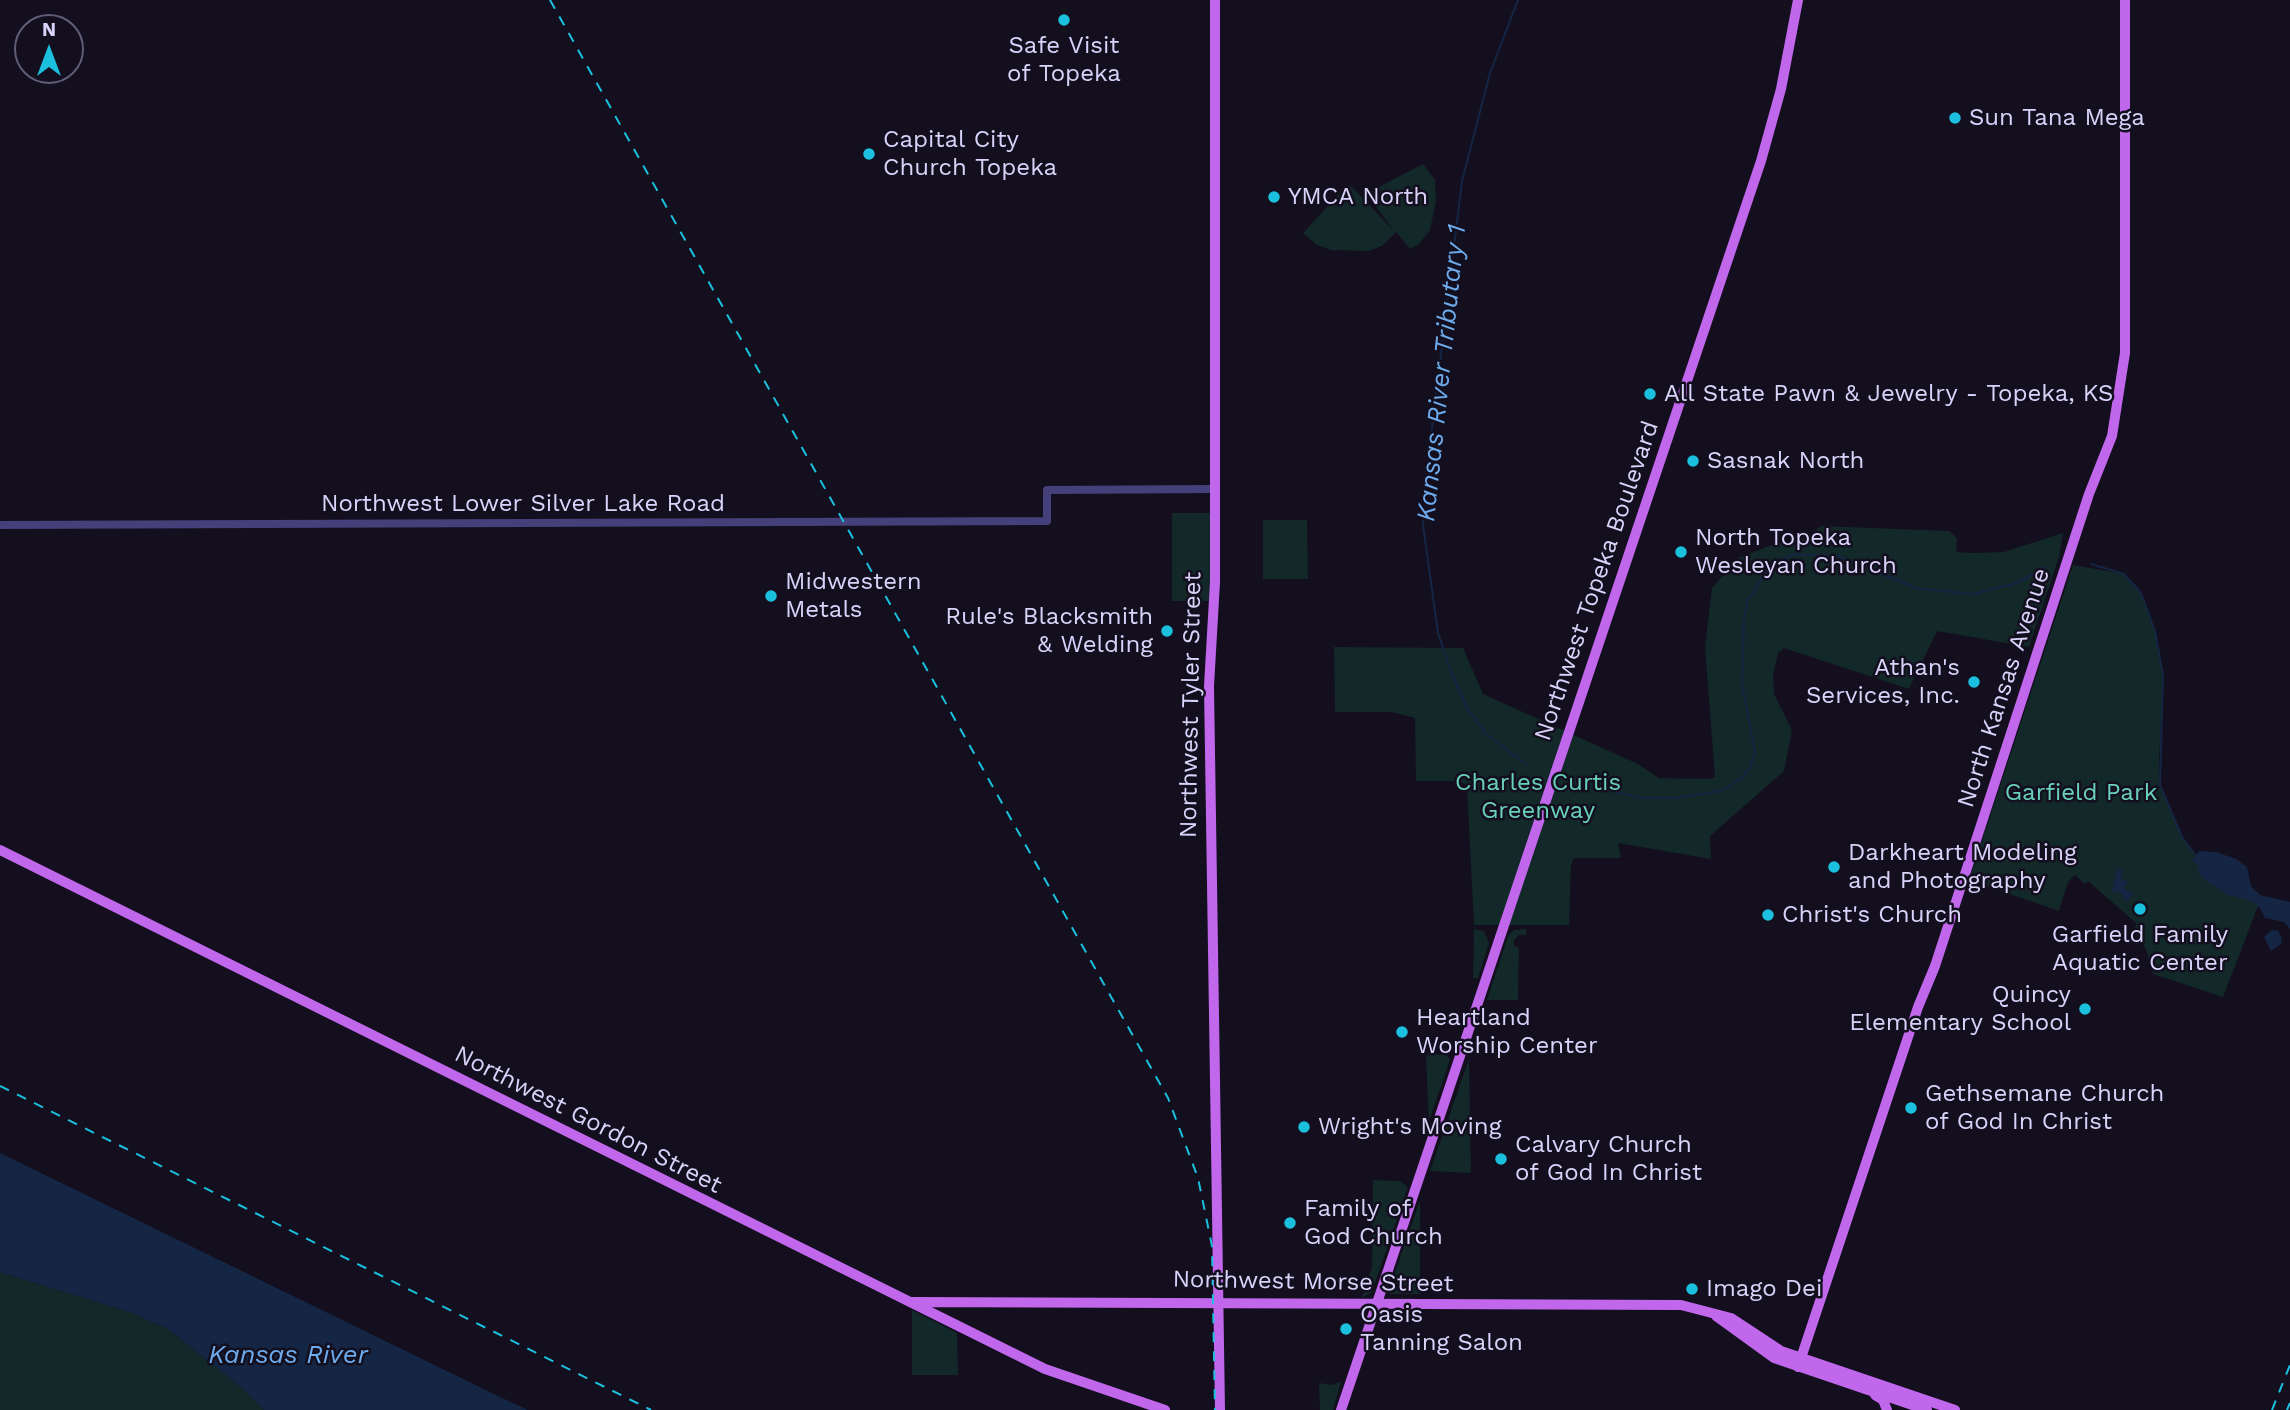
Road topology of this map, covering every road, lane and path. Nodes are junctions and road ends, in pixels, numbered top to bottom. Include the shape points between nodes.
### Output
1 (1215, 0) edge
2 (1798, 0) edge
3 (2125, 0) edge
4 (1214, 489) junction
5 (0, 525) edge
6 (0, 850) edge
7 (909, 1302) junction
8 (1219, 1302) junction
9 (1377, 1303) junction
10 (1800, 1363) junction
11 (1850, 1385) junction
12 (1898, 1401) edge
13 (1165, 1410) edge
14 (1220, 1410) edge
15 (1341, 1410) edge
16 (1887, 1410) edge
17 (1927, 1410) edge
18 (1955, 1410) edge

1 - 4 main road, Northwest Tyler Street
2 - 9 main road, Northwest Topeka Boulevard via 1781,89 1760,161
3 - 10 main road, North Kansas Avenue via 2125,353 2112,436
4 - 5 street, Northwest Lower Silver Lake Road via 1047,490 1047,521
4 - 8 main road, Northwest Tyler Street via 1209,695
6 - 7 main road, Northwest Gordon Street
7 - 8 main road, Northwest Morse Street
7 - 13 main road, Northwest Gordon Street via 1052,1372
8 - 9 main road, Northwest Morse Street
8 - 14 main road, Northwest Tyler Street
9 - 10 main road, Northwest Morse Street via 1668,1305 1731,1318
9 - 15 main road, Northwest Topeka Boulevard
10 - 11 main road
10 - 12 main road
11 - 12 main road
11 - 16 main road via 1881,1398
12 - 17 main road
12 - 18 main road

